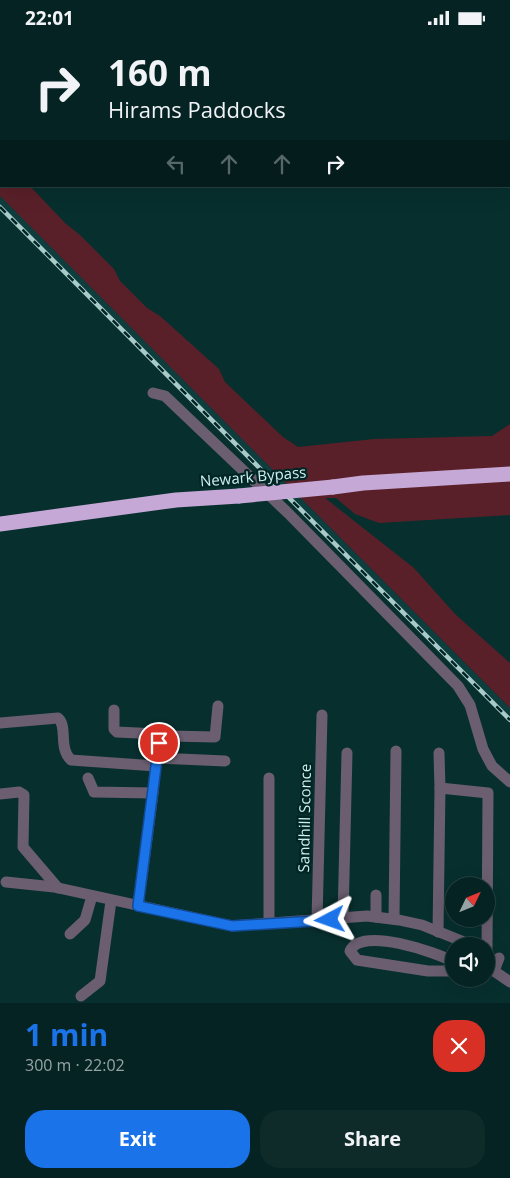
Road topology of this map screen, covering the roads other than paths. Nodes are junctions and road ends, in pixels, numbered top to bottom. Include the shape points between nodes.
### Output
1 (153, 393) dead end
2 (510, 474) edge
3 (0, 523) edge
4 (218, 706) dead end
5 (114, 710) dead end
6 (322, 715) dead end
7 (0, 723) edge
8 (159, 743) junction
9 (396, 751) dead end
10 (347, 753) dead end
11 (438, 753) dead end
12 (225, 761) dead end
13 (157, 762) junction
14 (269, 777) dead end
15 (88, 778) dead end
16 (510, 782) edge
17 (440, 788) junction
18 (153, 793) junction
19 (0, 794) edge
20 (6, 882) dead end
21 (58, 888) junction
22 (376, 895) dead end
23 (92, 897) junction
24 (111, 901) junction
25 (138, 906) junction
26 (376, 917) junction
27 (343, 919) junction
28 (394, 919) junction
29 (317, 921) junction
30 (269, 923) junction
31 (438, 932) junction
32 (70, 934) dead end
33 (451, 937) edge
34 (487, 937) edge
35 (445, 959) edge
36 (445, 971) edge
37 (495, 974) edge
38 (510, 982) edge
39 (82, 996) dead end

1 - 16 street via 165,396 288,513 458,686 470,705 483,749 492,766
2 - 3 highway, Newark Bypass, bridge via 176,500
4 - 8 street via 215,737 170,736
5 - 8 street via 116,732 158,734
6 - 29 street, Sandhill Sconce
7 - 13 street via 58,718 62,724 66,753 71,760
8 - 13 street
9 - 28 street
10 - 27 street
11 - 17 street
12 - 13 street
13 - 18 street
14 - 30 street
15 - 18 street via 94,791
17 - 31 street
17 - 34 street via 488,793
18 - 25 street
19 - 21 street via 20,792 24,795 23,847
20 - 21 street
21 - 23 street
22 - 26 street
23 - 24 street
23 - 32 street via 85,920
24 - 25 street
24 - 39 street via 100,981
25 - 30 street via 232,926
26 - 27 street
26 - 28 street
27 - 29 street
28 - 31 street
29 - 30 street
31 - 33 street
35 - 36 street via 414,947 383,941 360,941 352,945 350,951 357,960
37 - 38 street

